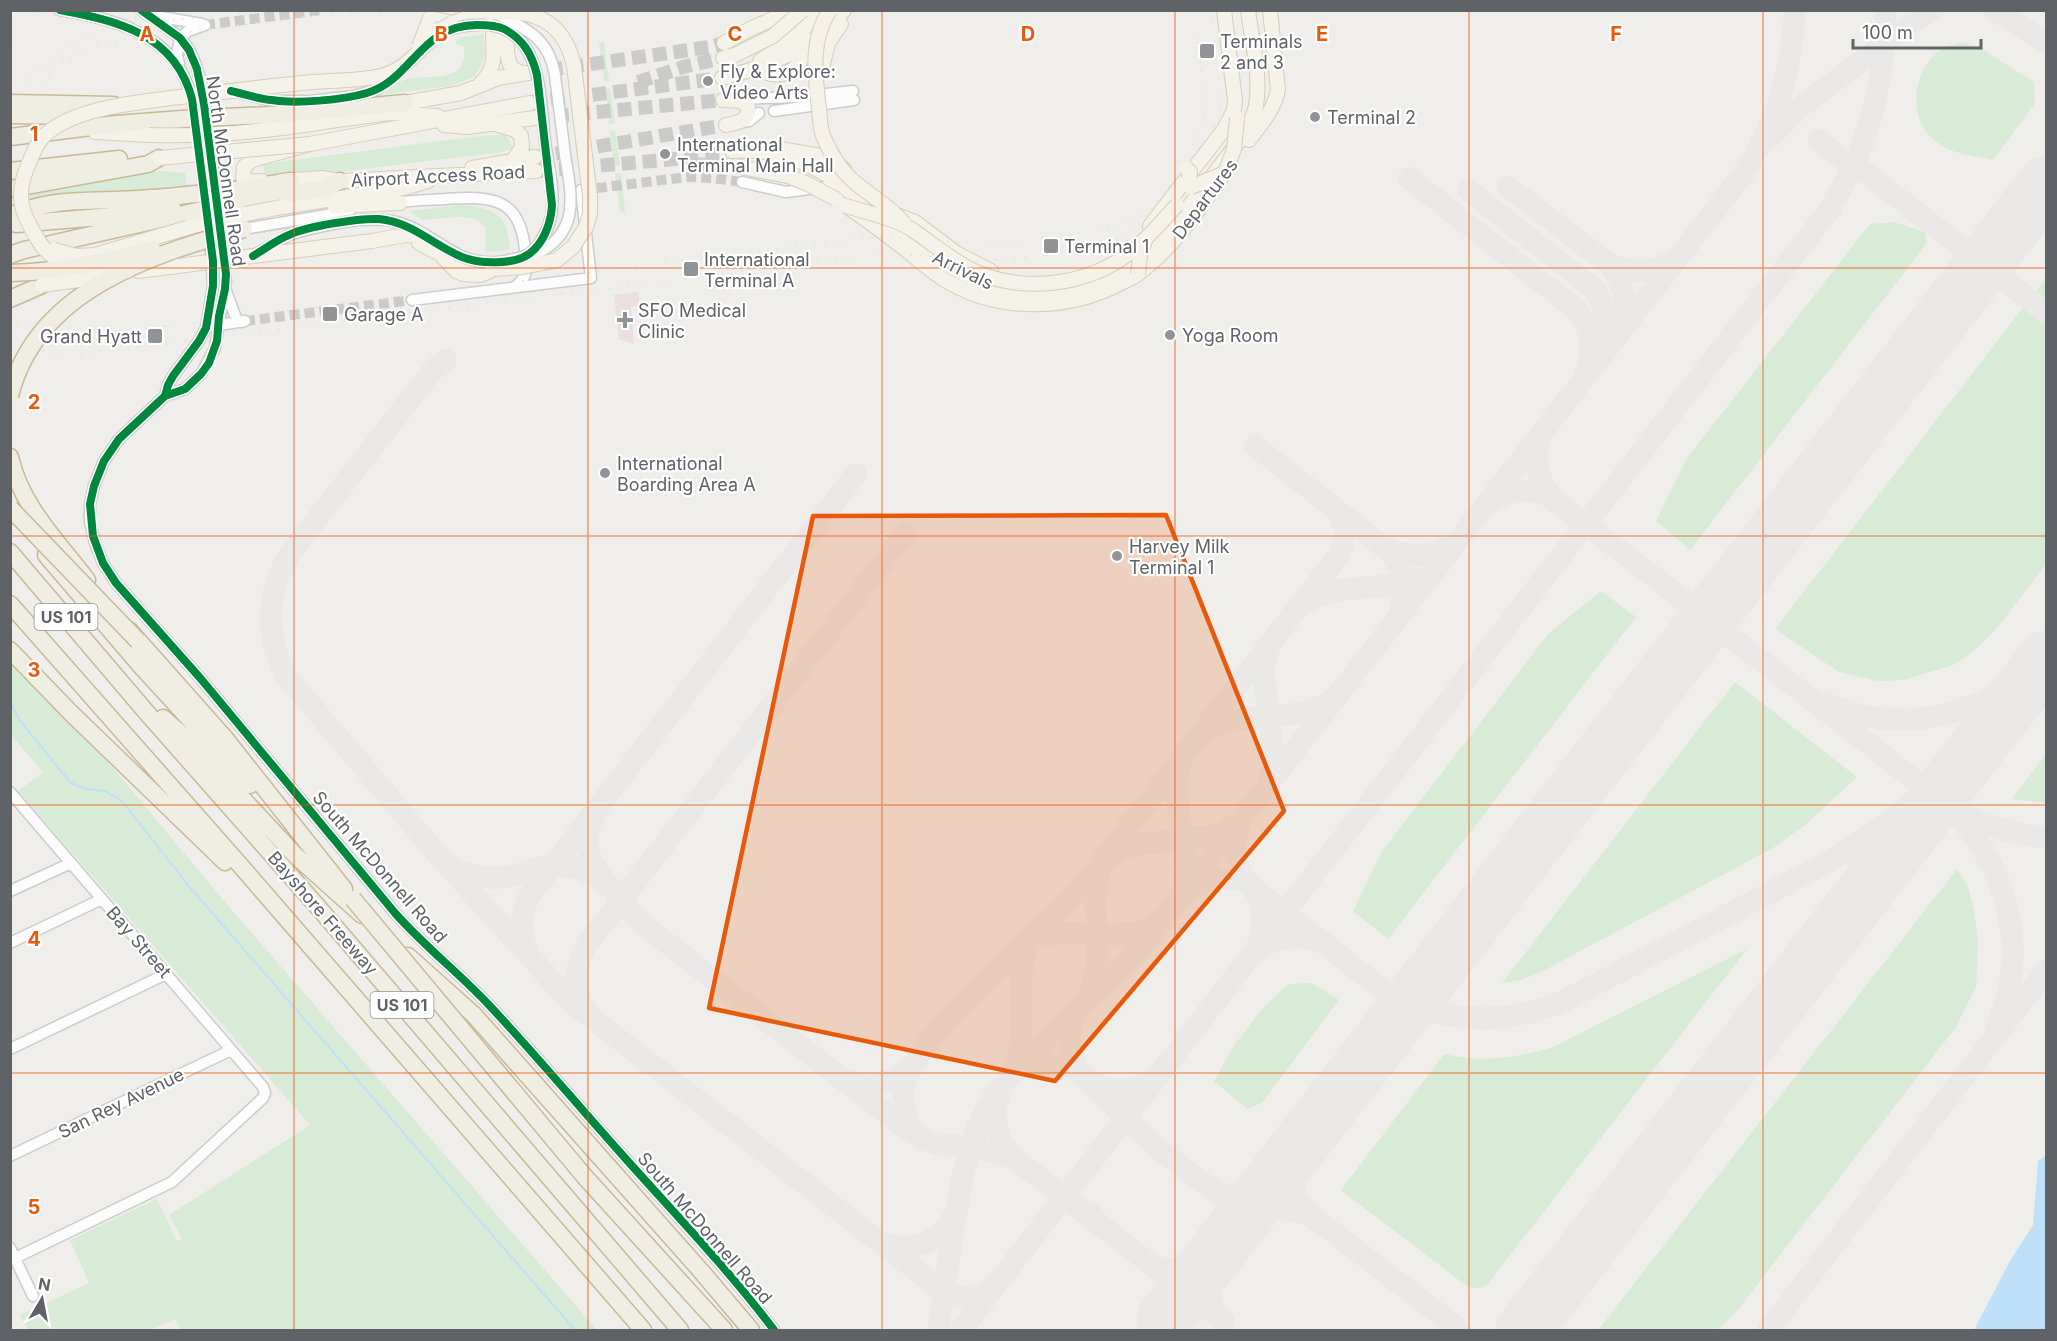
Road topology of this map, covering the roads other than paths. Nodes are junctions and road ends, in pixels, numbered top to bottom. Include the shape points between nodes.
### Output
1 (60, 10) edge
2 (141, 10) edge
3 (803, 10) edge
4 (844, 10) edge
5 (852, 10) edge
6 (1224, 10) edge
7 (1233, 10) edge
8 (1248, 10) edge
9 (1270, 10) edge
10 (823, 11) edge
11 (495, 13) junction
12 (136, 31) junction
13 (180, 38) junction
14 (724, 43) tunnel mouth
15 (729, 56) tunnel mouth
16 (750, 70) junction
17 (821, 72) dead end
18 (184, 76) junction
19 (722, 78) tunnel mouth
20 (472, 89) junction
21 (231, 91) junction
22 (726, 99) joint
23 (10, 103) edge
24 (405, 103) junction
25 (530, 103) tunnel mouth
26 (124, 104) junction
27 (774, 111) dead end
28 (759, 113) dead end
29 (10, 115) edge
30 (330, 115) junction
31 (362, 116) junction
32 (457, 118) junction
33 (534, 118) tunnel mouth
34 (1237, 118) junction
35 (182, 119) junction
36 (425, 123) junction
37 (732, 124) joint
38 (485, 125) junction
39 (827, 130) dead end
40 (10, 137) edge
41 (310, 144) junction
42 (732, 152) tunnel mouth
43 (760, 152) junction
44 (159, 158) junction
45 (513, 159) junction
46 (30, 161) junction
47 (1210, 162) junction
48 (742, 167) tunnel mouth
49 (10, 171) edge
50 (850, 171) junction
51 (1225, 173) junction
52 (432, 176) junction
53 (448, 176) junction
54 (291, 180) junction
55 (340, 182) junction
56 (742, 182) tunnel mouth
57 (840, 185) junction
58 (1191, 187) junction
59 (11, 189) edge
60 (581, 190) dead end
61 (236, 196) junction
62 (400, 202) joint
63 (187, 204) junction
64 (866, 204) junction
65 (1177, 205) junction
66 (326, 206) junction
67 (846, 206) junction
68 (1163, 210) junction
69 (10, 216) edge
70 (10, 224) edge
71 (912, 225) junction
72 (244, 229) junction
73 (1168, 231) junction
74 (36, 236) junction
75 (1145, 240) junction
76 (372, 242) junction
77 (957, 253) junction
78 (10, 255) edge
79 (253, 256) junction
80 (453, 257) junction
81 (493, 269) junction
82 (527, 270) junction
83 (138, 272) junction
84 (10, 273) edge
85 (961, 273) junction
86 (1138, 274) junction
87 (42, 285) junction
88 (537, 285) junction
89 (10, 287) edge
90 (514, 287) junction
91 (225, 289) junction
92 (10, 298) edge
93 (412, 300) tunnel mouth
94 (218, 324) junction
95 (206, 328) junction
96 (10, 396) edge
97 (165, 396) junction
98 (10, 457) edge
99 (10, 507) edge
100 (10, 552) edge
101 (10, 604) edge
102 (10, 615) edge
103 (138, 640) junction
104 (10, 650) edge
105 (69, 671) junction
106 (122, 682) junction
107 (10, 792) edge
108 (71, 863) junction
109 (10, 891) edge
110 (102, 899) junction
111 (353, 899) junction
112 (289, 921) junction
113 (10, 943) edge
114 (166, 974) junction
115 (10, 1048) edge
116 (231, 1050) junction
117 (10, 1156) edge
118 (13, 1253) edge
119 (33, 1296) dead end
120 (718, 1326) edge
121 (643, 1330) edge
122 (680, 1330) edge
123 (751, 1330) edge
124 (774, 1330) edge

1 - 12 street, North McDonnell Road
2 - 13 street, North McDonnell Road
2 - 13 street via 205,25
3 - 15 main road, bridge via 768,40
4 - 16 main road via 808,45 804,58 792,71 775,75
5 - 17 main road via 828,43
6 - 68 main road, Arrivals via 1234,110 1226,128
7 - 34 main road, Departures via 1243,90
8 - 73 main road, Arrivals via 1257,88 1251,123
9 - 51 main road, Departures, bridge via 1278,78 1276,102
10 - 14 main road via 775,18
10 - 16 main road via 789,43
10 - 71 main road, bridge via 815,72 822,134 851,179
11 - 21 main road, bridge via 453,23 430,18 415,57 398,70 380,76
11 - 80 street, bridge via 532,33 551,58 570,191 569,214 553,244 530,256 498,261
11 - 81 main road, bridge via 531,15 548,24 567,44 574,66 591,206 583,233 557,260
12 - 13 street
12 - 18 street, North McDonnell Road via 165,51
13 - 18 street via 177,55
13 - 91 street, North McDonnell Road via 195,62 203,97
16 - 19 main road
18 - 95 street, North McDonnell Road via 194,110 212,253 213,286
20 - 20 main road via 498,78 528,74 510,67 499,36 490,72
20 - 24 main road
21 - 26 main road, bridge
21 - 79 street, bridge via 295,101 368,93 389,81 428,42 468,25 498,26 514,35 531,54 537,75 552,205 545,233 527,255 499,262 473,261 406,225 376,219 289,234
22 - 27 street via 853,95
22 - 37 main road via 748,107 746,118
23 - 26 highway, bridge
24 - 30 highway
24 - 31 main road
25 - 32 main road
26 - 46 main road, bridge via 58,124 39,140
28 - 37 street via 748,121
29 - 35 highway, bridge
30 - 31 main road
30 - 35 highway, bridge
30 - 46 main road, bridge via 279,129 223,135 75,132 48,142
31 - 32 main road via 389,113
32 - 36 main road
33 - 38 main road
34 - 47 main road, Departures
34 - 51 main road, bridge
35 - 40 highway, bridge
36 - 38 main road
36 - 41 main road
38 - 45 main road via 511,128 521,136 522,147
39 - 50 main road via 833,148
41 - 44 main road, bridge
41 - 54 main road, Airport Access Road via 252,160 242,170 246,180 252,182
42 - 43 main road, Arrivals
43 - 50 main road via 783,148 812,154
43 - 57 main road, Arrivals via 790,158 828,175
44 - 49 highway via 132,157
44 - 59 highway via 148,164
45 - 52 main road
45 - 53 main road, Airport Access Road via 535,164
46 - 74 main road, bridge via 22,178 20,197 24,215
47 - 58 main road, Departures
47 - 65 main road, bridge via 1196,170 1183,166 1190,172 1190,178
48 - 67 main road, Departures, bridge via 788,176
50 - 71 main road
51 - 58 main road, bridge
51 - 86 main road, Departures, bridge via 1167,248
52 - 53 main road, Airport Access Road
52 - 55 main road, Airport Access Road
53 - 66 main road
54 - 55 main road, Airport Access Road via 322,178
54 - 61 highway
55 - 61 highway
56 - 57 street via 786,192
57 - 64 main road, Arrivals
58 - 65 main road, Departures
60 - 88 street via 591,278
61 - 63 highway, bridge
62 - 66 main road
62 - 82 street via 480,198 506,205 522,229
63 - 69 highway via 143,199 58,201
63 - 70 highway via 129,214
63 - 78 highway
64 - 71 main road, Arrivals
64 - 85 main road, Arrivals via 925,251
65 - 75 main road, Departures, bridge
66 - 72 street
66 - 74 main road, bridge via 282,207 214,220 95,255 58,252
67 - 71 main road, Departures, bridge
67 - 86 main road, Departures, bridge via 952,284 997,302 1025,305 1074,301
68 - 73 main road
68 - 77 main road, Arrivals via 1126,249 1094,267 1062,276 1027,278 1000,274
71 - 75 main road, Departures, bridge via 969,268 988,277 1023,284 1064,281 1096,272
71 - 77 main road, Arrivals
72 - 84 highway, bridge via 76,268
72 - 96 highway, bridge via 146,260 77,299 33,343
73 - 85 main road, Arrivals via 1118,273 1091,285 1062,291 1025,293
74 - 83 main road, bridge via 47,252 77,267
75 - 86 main road, bridge
76 - 79 main road
76 - 80 main road, bridge via 419,236
76 - 81 main road via 424,244 442,255 456,271 467,275
77 - 85 main road
79 - 83 main road, bridge
80 - 81 main road, bridge
82 - 88 street
82 - 90 street
83 - 87 main road, bridge
87 - 89 highway
87 - 92 highway
88 - 90 street
90 - 93 street
91 - 94 street, North McDonnell Road
91 - 94 street via 236,318 243,321
94 - 95 street
94 - 97 street, South McDonnell Road via 215,348 201,374 185,389
95 - 97 street, South McDonnell Road via 173,376
97 - 124 street, South McDonnell Road via 119,439 94,486 90,522 106,570 409,928 501,1018 728,1272
98 - 103 highway, bridge via 33,510
99 - 103 highway, bridge
99 - 111 highway via 140,665
100 - 106 highway, Bayshore Freeway / US 101
101 - 105 highway, Bayshore Freeway / US 101
102 - 105 highway
103 - 111 highway via 224,737
104 - 112 highway via 147,789
105 - 112 highway, Bayshore Freeway / US 101
106 - 122 highway, Bayshore Freeway / US 101
106 - 123 highway via 187,739 296,856 474,1015
107 - 108 street, Bay Street
108 - 109 street
108 - 110 street, Bay Street
110 - 113 street
110 - 114 street, Bay Street
111 - 120 highway, bridge via 585,1178
112 - 121 highway, Bayshore Freeway / US 101
114 - 115 street
114 - 116 street, Bay Street
116 - 117 street, San Rey Avenue
116 - 118 street, Bay Street via 263,1088 263,1098 172,1182
118 - 119 street

